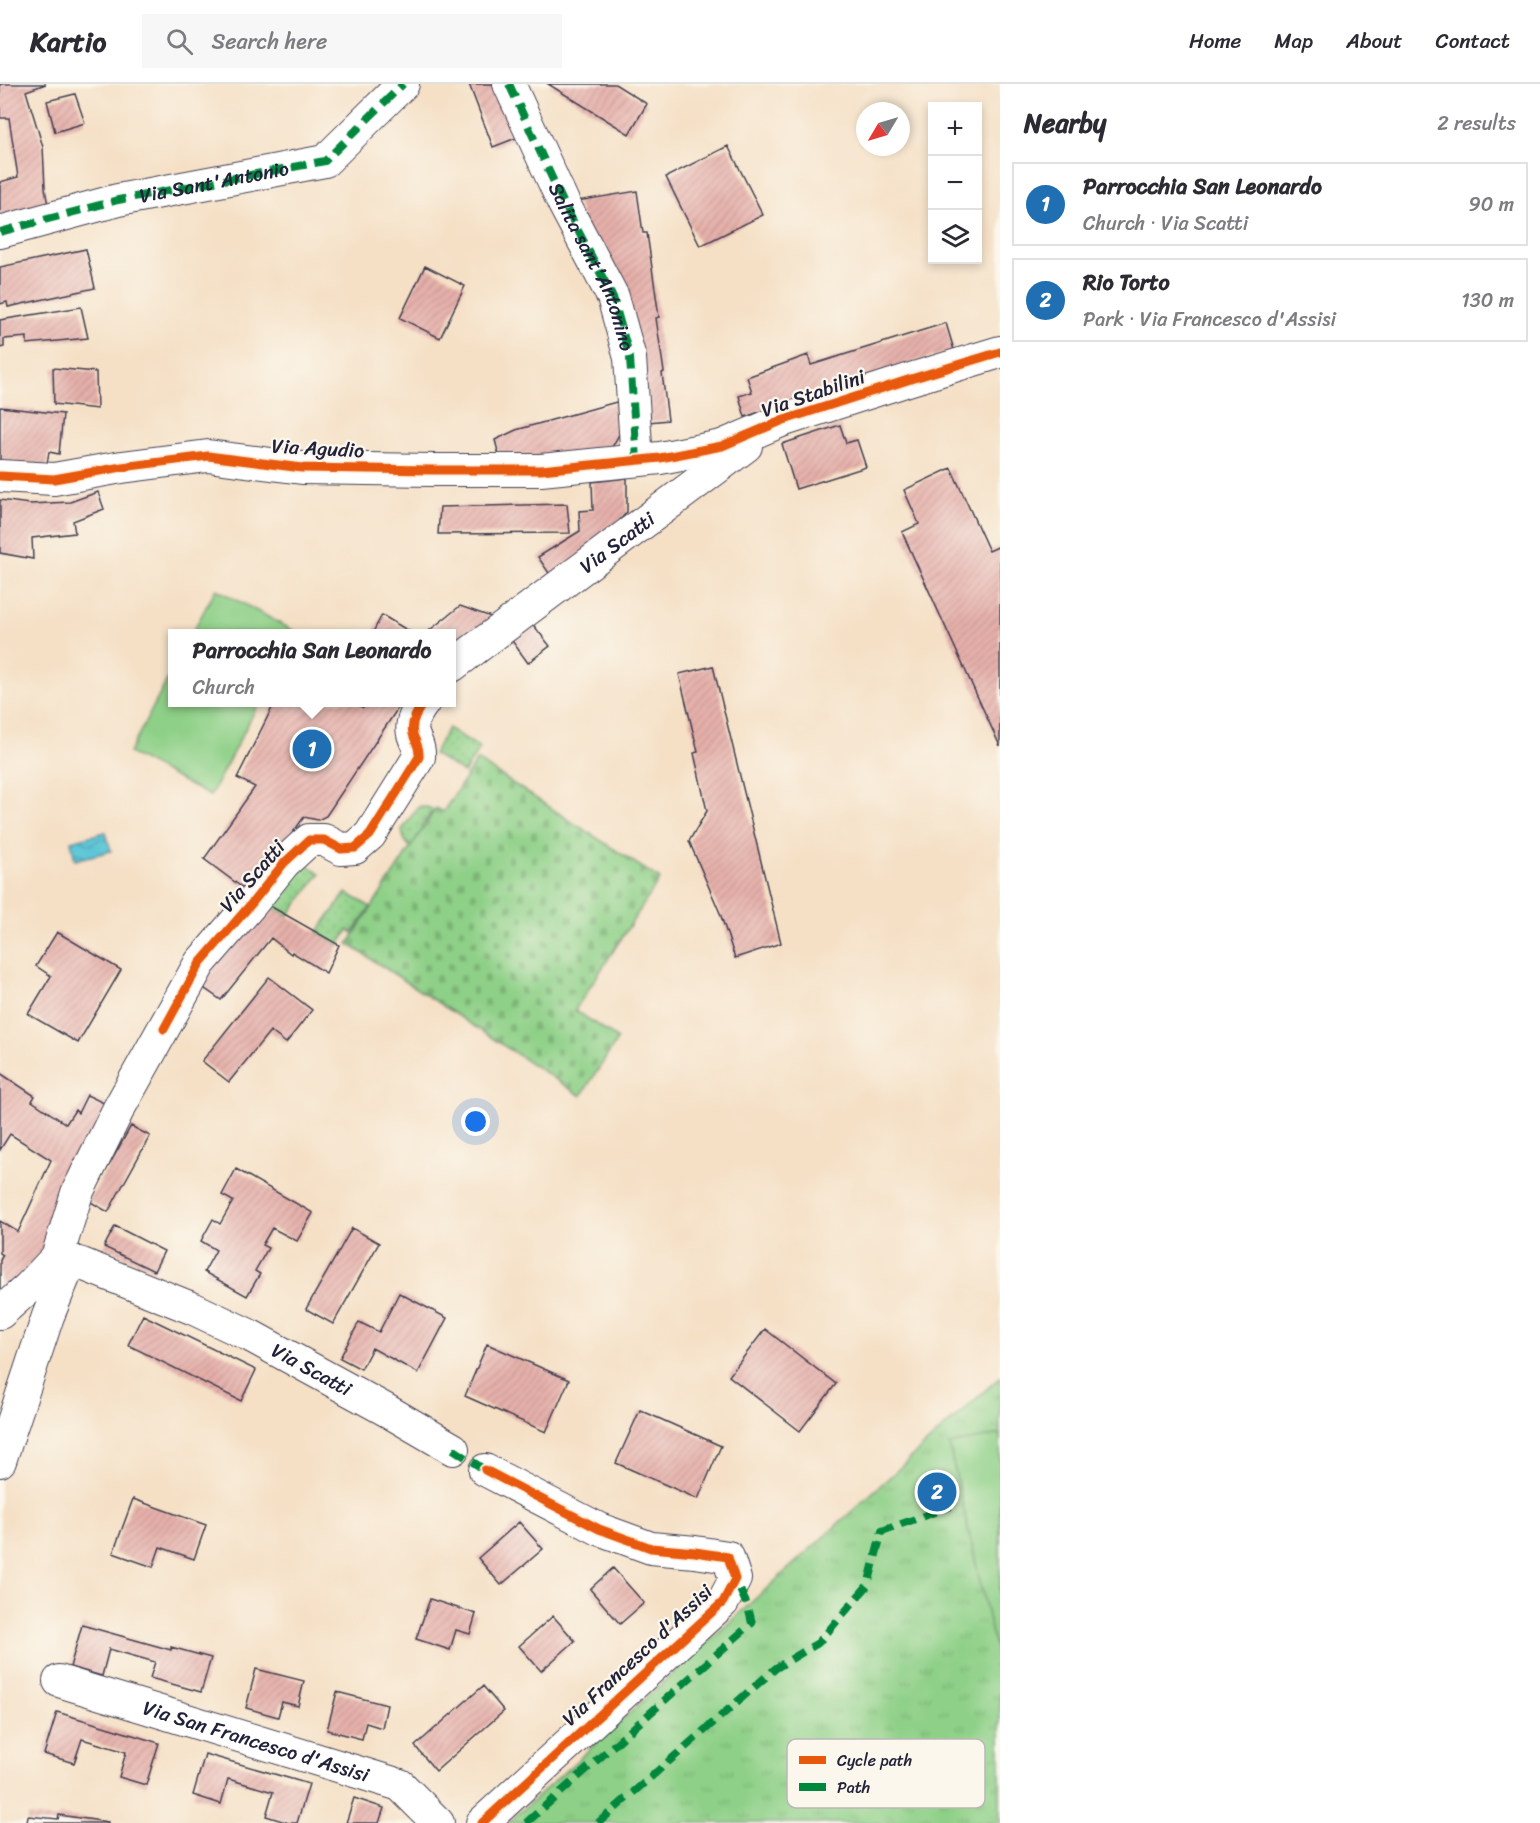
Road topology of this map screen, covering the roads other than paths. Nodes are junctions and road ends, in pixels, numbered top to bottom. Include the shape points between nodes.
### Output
1 (403, 84) edge
2 (509, 84) edge
3 (0, 232) edge
4 (1000, 352) edge
5 (781, 421) junction
6 (637, 460) junction
7 (0, 476) edge
8 (456, 663) edge
9 (420, 707) edge
10 (64, 1258) junction
11 (0, 1313) edge
12 (453, 1449) dead end
13 (0, 1461) edge
14 (485, 1470) dead end
15 (59, 1681) dead end
16 (438, 1823) edge
17 (482, 1823) edge

1 - 3 street, Via Sant'Antonio via 326,161 118,200
2 - 6 street, Salita sant'Antonino via 564,204 613,297 630,358
4 - 5 street, Via Stabilini
5 - 6 street, Via Stabilini via 722,446
5 - 8 street, Via Scatti
6 - 7 street, Via Agudio via 541,470 432,470 302,468 208,456 54,479
9 - 10 street, Via Scatti via 412,732 420,748 419,757 370,835 355,848 341,849 324,840 309,840 284,863 200,963 77,1193
10 - 11 street
10 - 12 street, Via Scatti via 162,1295 251,1336
10 - 13 street
14 - 17 street, Via Francesco d'Assisi via 599,1529 651,1548 728,1557 735,1579 723,1602
15 - 16 street, Via San Francesco d'Assisi via 400,1785

